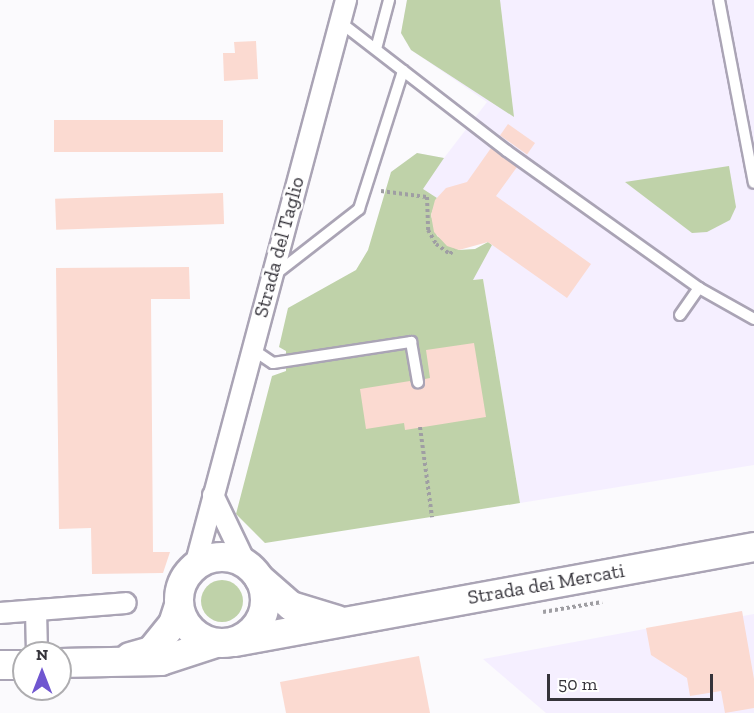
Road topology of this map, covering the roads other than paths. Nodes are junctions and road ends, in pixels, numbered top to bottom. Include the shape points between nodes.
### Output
1 (346, 0) edge
2 (389, 0) edge
3 (719, 0) edge
4 (340, 22) junction
5 (376, 49) junction
6 (403, 71) junction
7 (754, 183) edge
8 (271, 278) junction
9 (699, 288) junction
10 (680, 315) dead end
11 (754, 319) edge
12 (252, 349) junction
13 (418, 382) dead end
14 (213, 495) junction
15 (754, 548) edge
16 (195, 566) junction
17 (253, 571) junction
18 (126, 603) dead end
19 (179, 606) junction
20 (36, 611) junction
21 (0, 613) edge
22 (339, 620) junction
23 (37, 641) edge
24 (225, 643) junction
25 (118, 660) junction
26 (72, 662) edge

1 - 4 street, Strada del Taglio
2 - 5 lane
3 - 7 lane
4 - 5 lane
4 - 8 street, Strada del Taglio
5 - 6 lane
6 - 8 lane via 359,209
6 - 9 lane via 507,152
8 - 12 street, Strada del Taglio
9 - 10 lane
9 - 11 lane
12 - 13 lane via 273,363 411,342
12 - 14 street, Strada del Taglio
14 - 16 street, Strada del Taglio
14 - 17 street
15 - 22 street, Strada dei Mercati
16 - 17 street via 226,557
16 - 19 street, Strada dei Mercati via 182,584
17 - 22 street, Strada dei Mercati via 291,606
17 - 24 street, Strada dei Mercati via 265,596 263,616 252,632
18 - 20 street
19 - 24 street via 187,627
19 - 25 street, Strada dei Mercati via 173,624 151,651
20 - 21 street
20 - 23 street
22 - 24 street, Strada dei Mercati via 318,628
24 - 25 street, Strada dei Mercati via 160,661
25 - 26 street, Strada dei Mercati

